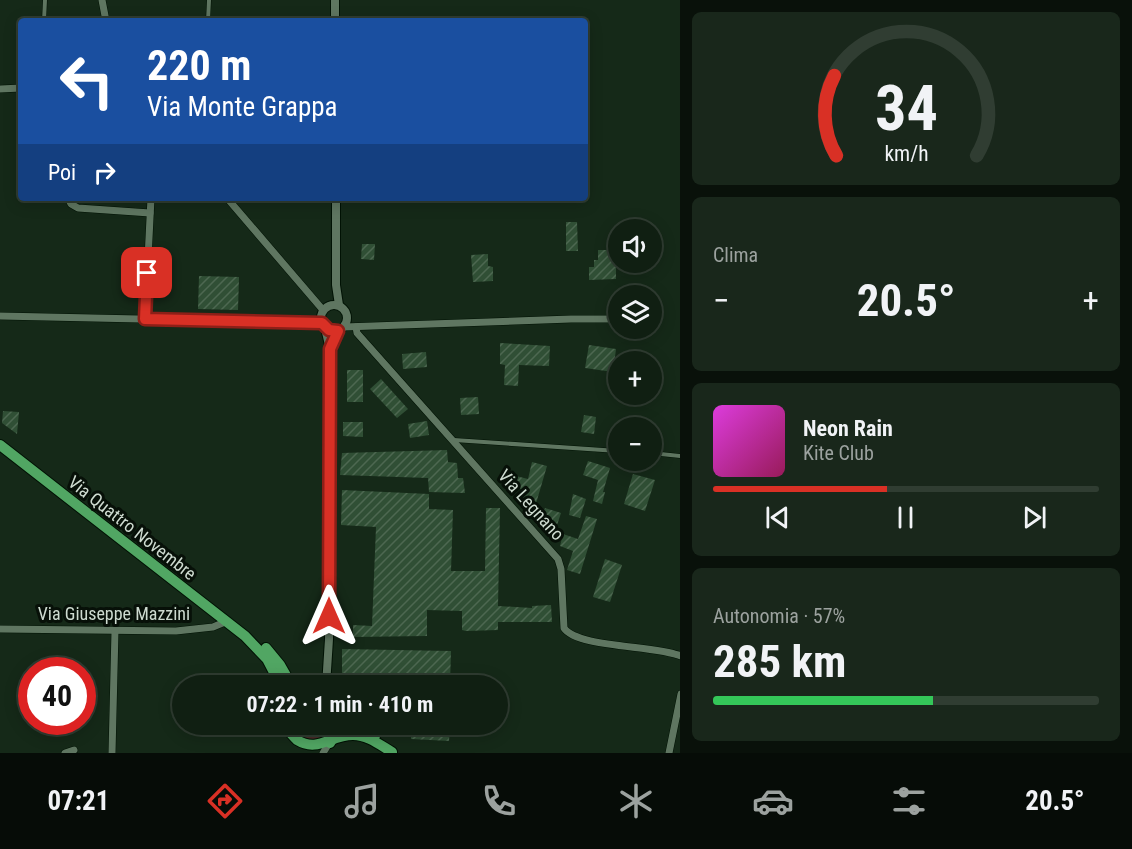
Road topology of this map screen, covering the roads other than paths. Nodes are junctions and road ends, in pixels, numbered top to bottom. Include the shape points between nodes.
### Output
1 (45, 0) edge
2 (102, 0) edge
3 (209, 0) edge
4 (335, 0) edge
5 (44, 18) edge
6 (105, 18) edge
7 (208, 18) edge
8 (335, 18) edge
9 (18, 88) edge
10 (0, 89) edge
11 (70, 201) edge
12 (151, 201) edge
13 (229, 201) edge
14 (336, 201) edge
15 (150, 213) junction
16 (336, 285) junction
17 (339, 305) junction
18 (326, 308) junction
19 (0, 316) edge
20 (145, 319) junction
21 (608, 320) edge
22 (323, 325) junction
23 (356, 327) junction
24 (341, 329) junction
25 (330, 349) junction
26 (453, 440) junction
27 (0, 446) edge
28 (608, 450) edge
29 (662, 454) edge
30 (680, 456) edge
31 (225, 622) junction
32 (0, 629) edge
33 (115, 631) junction
34 (245, 636) junction
35 (680, 656) edge
36 (275, 675) edge
37 (285, 675) edge
38 (326, 675) edge
39 (680, 699) edge
40 (293, 735) edge
41 (372, 735) edge
42 (327, 747) edge
43 (74, 750) dead end
44 (308, 750) edge
45 (392, 752) edge
46 (65, 753) edge
47 (112, 753) edge
48 (669, 753) edge

1 - 5 lane
2 - 6 street
3 - 7 lane
4 - 8 street
9 - 10 street
11 - 15 street via 78,208
12 - 15 street
13 - 18 street
14 - 16 street
15 - 20 street
16 - 17 street
16 - 18 street
17 - 18 street
17 - 24 street via 348,319
18 - 22 street via 321,316
19 - 20 street
20 - 22 street
21 - 23 street
22 - 24 street
22 - 25 street
23 - 24 street
23 - 26 street, Via Legnano via 357,333
24 - 25 street
25 - 38 street
26 - 28 lane
26 - 35 street, Via Legnano via 558,559 567,633
27 - 31 main road, Via Quattro Novembre
29 - 30 lane
31 - 33 street, Via Giuseppe Mazzini via 190,631
31 - 34 main road, Via Quattro Novembre
32 - 33 street, Via Giuseppe Mazzini
33 - 47 street
34 - 36 main road, Via Quattro Novembre via 267,659
34 - 37 main road, Via Quattro Novembre via 273,655
39 - 48 street
40 - 44 main road
41 - 45 main road
42 - 44 main road
42 - 45 main road via 344,736 354,735 371,739
43 - 46 street

